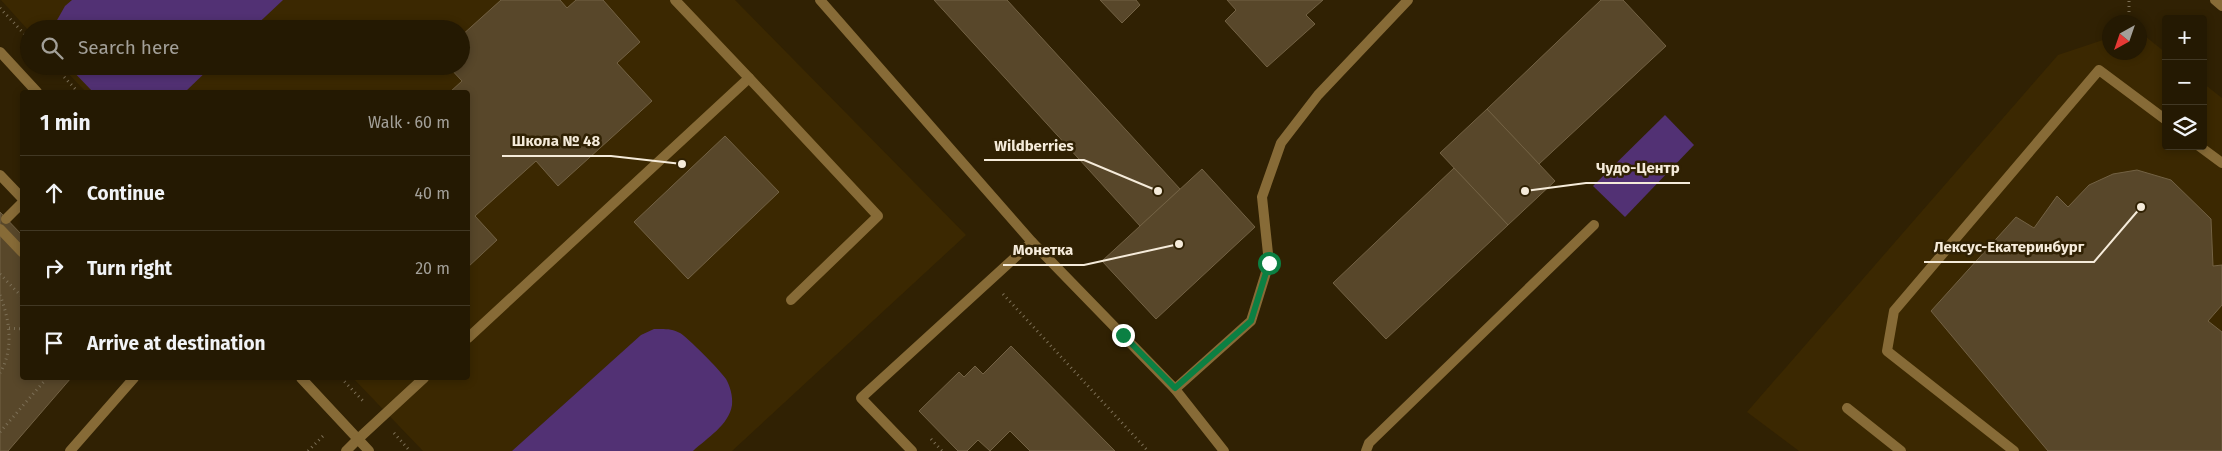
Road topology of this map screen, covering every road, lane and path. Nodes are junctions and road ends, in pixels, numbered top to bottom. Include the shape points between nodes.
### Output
1 (675, 0) edge
2 (820, 0) edge
3 (1408, 0) edge
4 (2129, 0) edge
5 (2215, 0) edge
6 (2222, 6) edge
7 (0, 8) edge
8 (2129, 15) edge
9 (20, 29) edge
10 (1, 56) edge
11 (20, 75) edge
12 (20, 75) edge
13 (62, 75) edge
14 (749, 78) junction
15 (35, 90) edge
16 (76, 90) edge
17 (2162, 117) edge
18 (2205, 150) edge
19 (2222, 164) edge
20 (0, 175) edge
21 (20, 196) edge
22 (20, 205) edge
23 (6, 219) dead end
24 (1594, 225) dead end
25 (0, 229) edge
26 (1032, 242) junction
27 (20, 250) edge
28 (0, 274) edge
29 (1000, 291) dead end
30 (20, 295) edge
31 (0, 296) edge
32 (791, 300) dead end
33 (9, 328) junction
34 (20, 329) edge
35 (470, 336) edge
36 (0, 373) edge
37 (45, 380) edge
38 (132, 380) edge
39 (303, 380) edge
40 (422, 380) edge
41 (1175, 388) junction
42 (1847, 408) dead end
43 (0, 432) edge
44 (929, 437) dead end
45 (358, 439) junction
46 (70, 451) edge
47 (346, 451) edge
48 (369, 451) edge
49 (912, 451) edge
50 (942, 451) edge
51 (1148, 451) edge
52 (1224, 451) edge
53 (1366, 451) edge
54 (1901, 451) edge
55 (2014, 451) edge

1 - 14 street
2 - 26 street
3 - 41 street via 1318,95 1281,143 1262,197 1269,263 1251,321
4 - 8 path
5 - 6 street
7 - 9 path
10 - 12 street
11 - 15 street
13 - 16 path
14 - 32 street via 878,216
14 - 35 street
17 - 55 street via 2100,70 1894,311 1888,350
18 - 19 street
20 - 21 street
22 - 23 street
24 - 53 street via 1369,443
25 - 27 street
26 - 41 street
26 - 49 street via 861,398
28 - 30 path
29 - 51 path
31 - 33 path
33 - 34 path
33 - 36 path via 8,348
37 - 43 path
38 - 46 street
39 - 45 street
40 - 45 street
41 - 52 street
42 - 54 street
44 - 50 path
45 - 47 street
45 - 48 street

